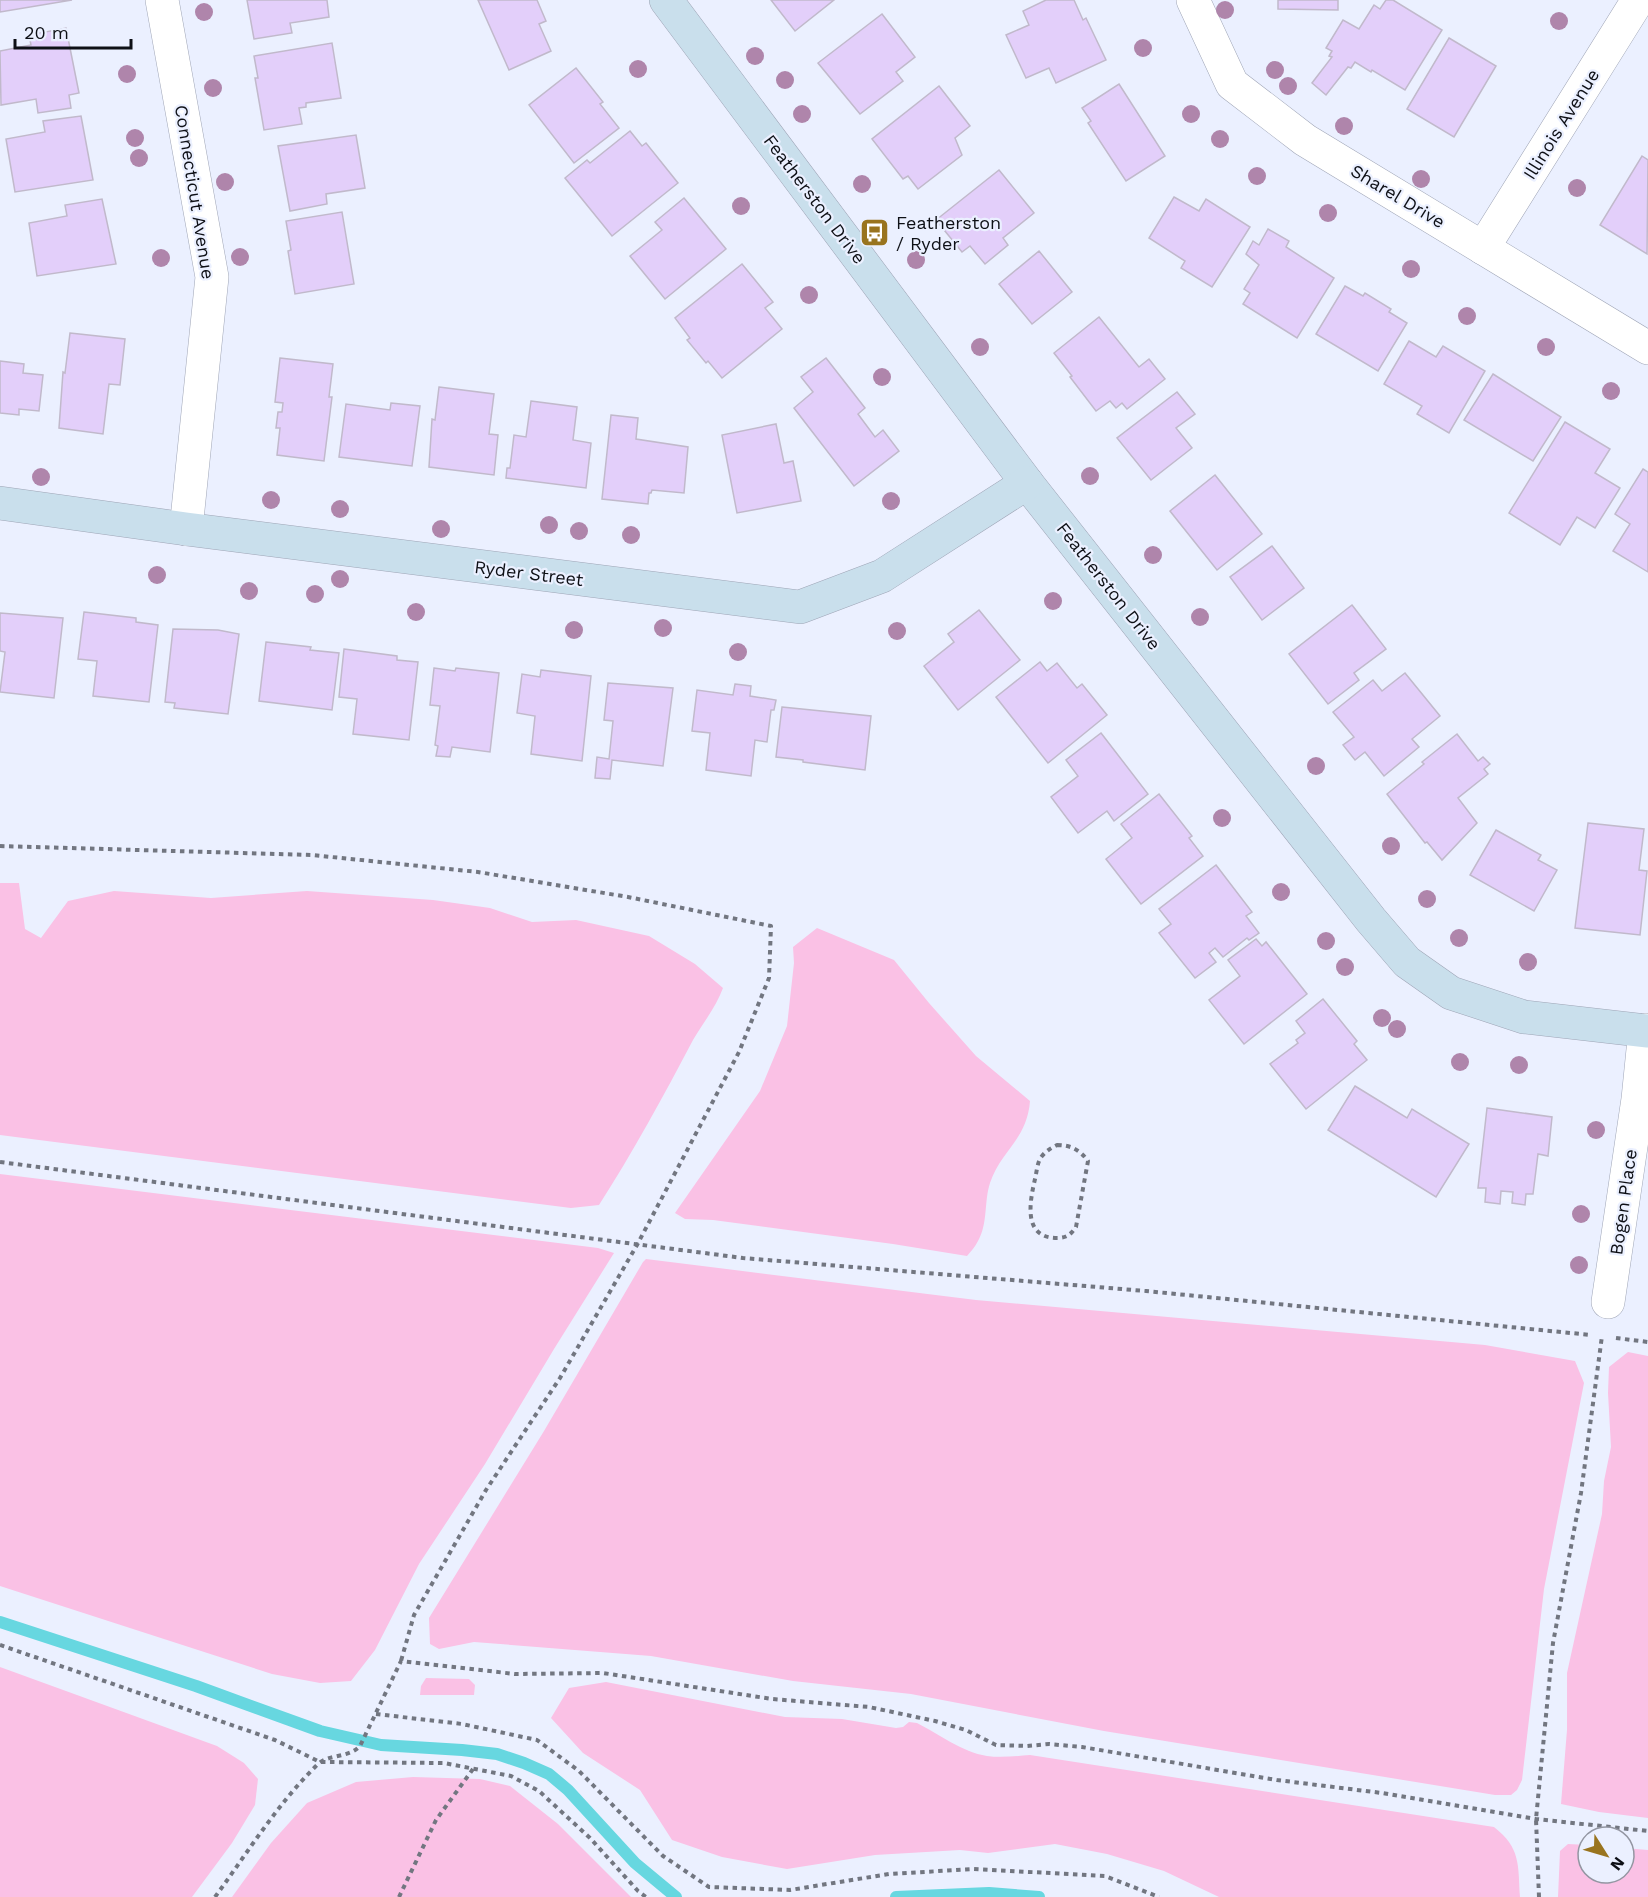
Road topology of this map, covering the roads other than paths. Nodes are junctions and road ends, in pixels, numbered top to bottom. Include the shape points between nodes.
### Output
1 (162, 0) edge
2 (666, 0) edge
3 (1193, 0) edge
4 (1638, 0) edge
5 (1483, 248) junction
6 (1648, 348) edge
7 (1028, 483) junction
8 (0, 503) edge
9 (186, 529) junction
10 (1646, 1030) edge
11 (1608, 1302) road end

1 - 9 street, Connecticut Avenue via 212,278
2 - 7 street, Featherston Drive
3 - 5 street, Sharel Drive via 1232,84 1305,140
4 - 5 street, Illinois Avenue
5 - 6 street, Sharel Drive
7 - 9 street, Ryder Street via 882,576 800,607
7 - 10 street, Featherston Drive via 1407,962 1450,993 1524,1017
8 - 9 street, Ryder Street
10 - 11 street, Bogen Place

